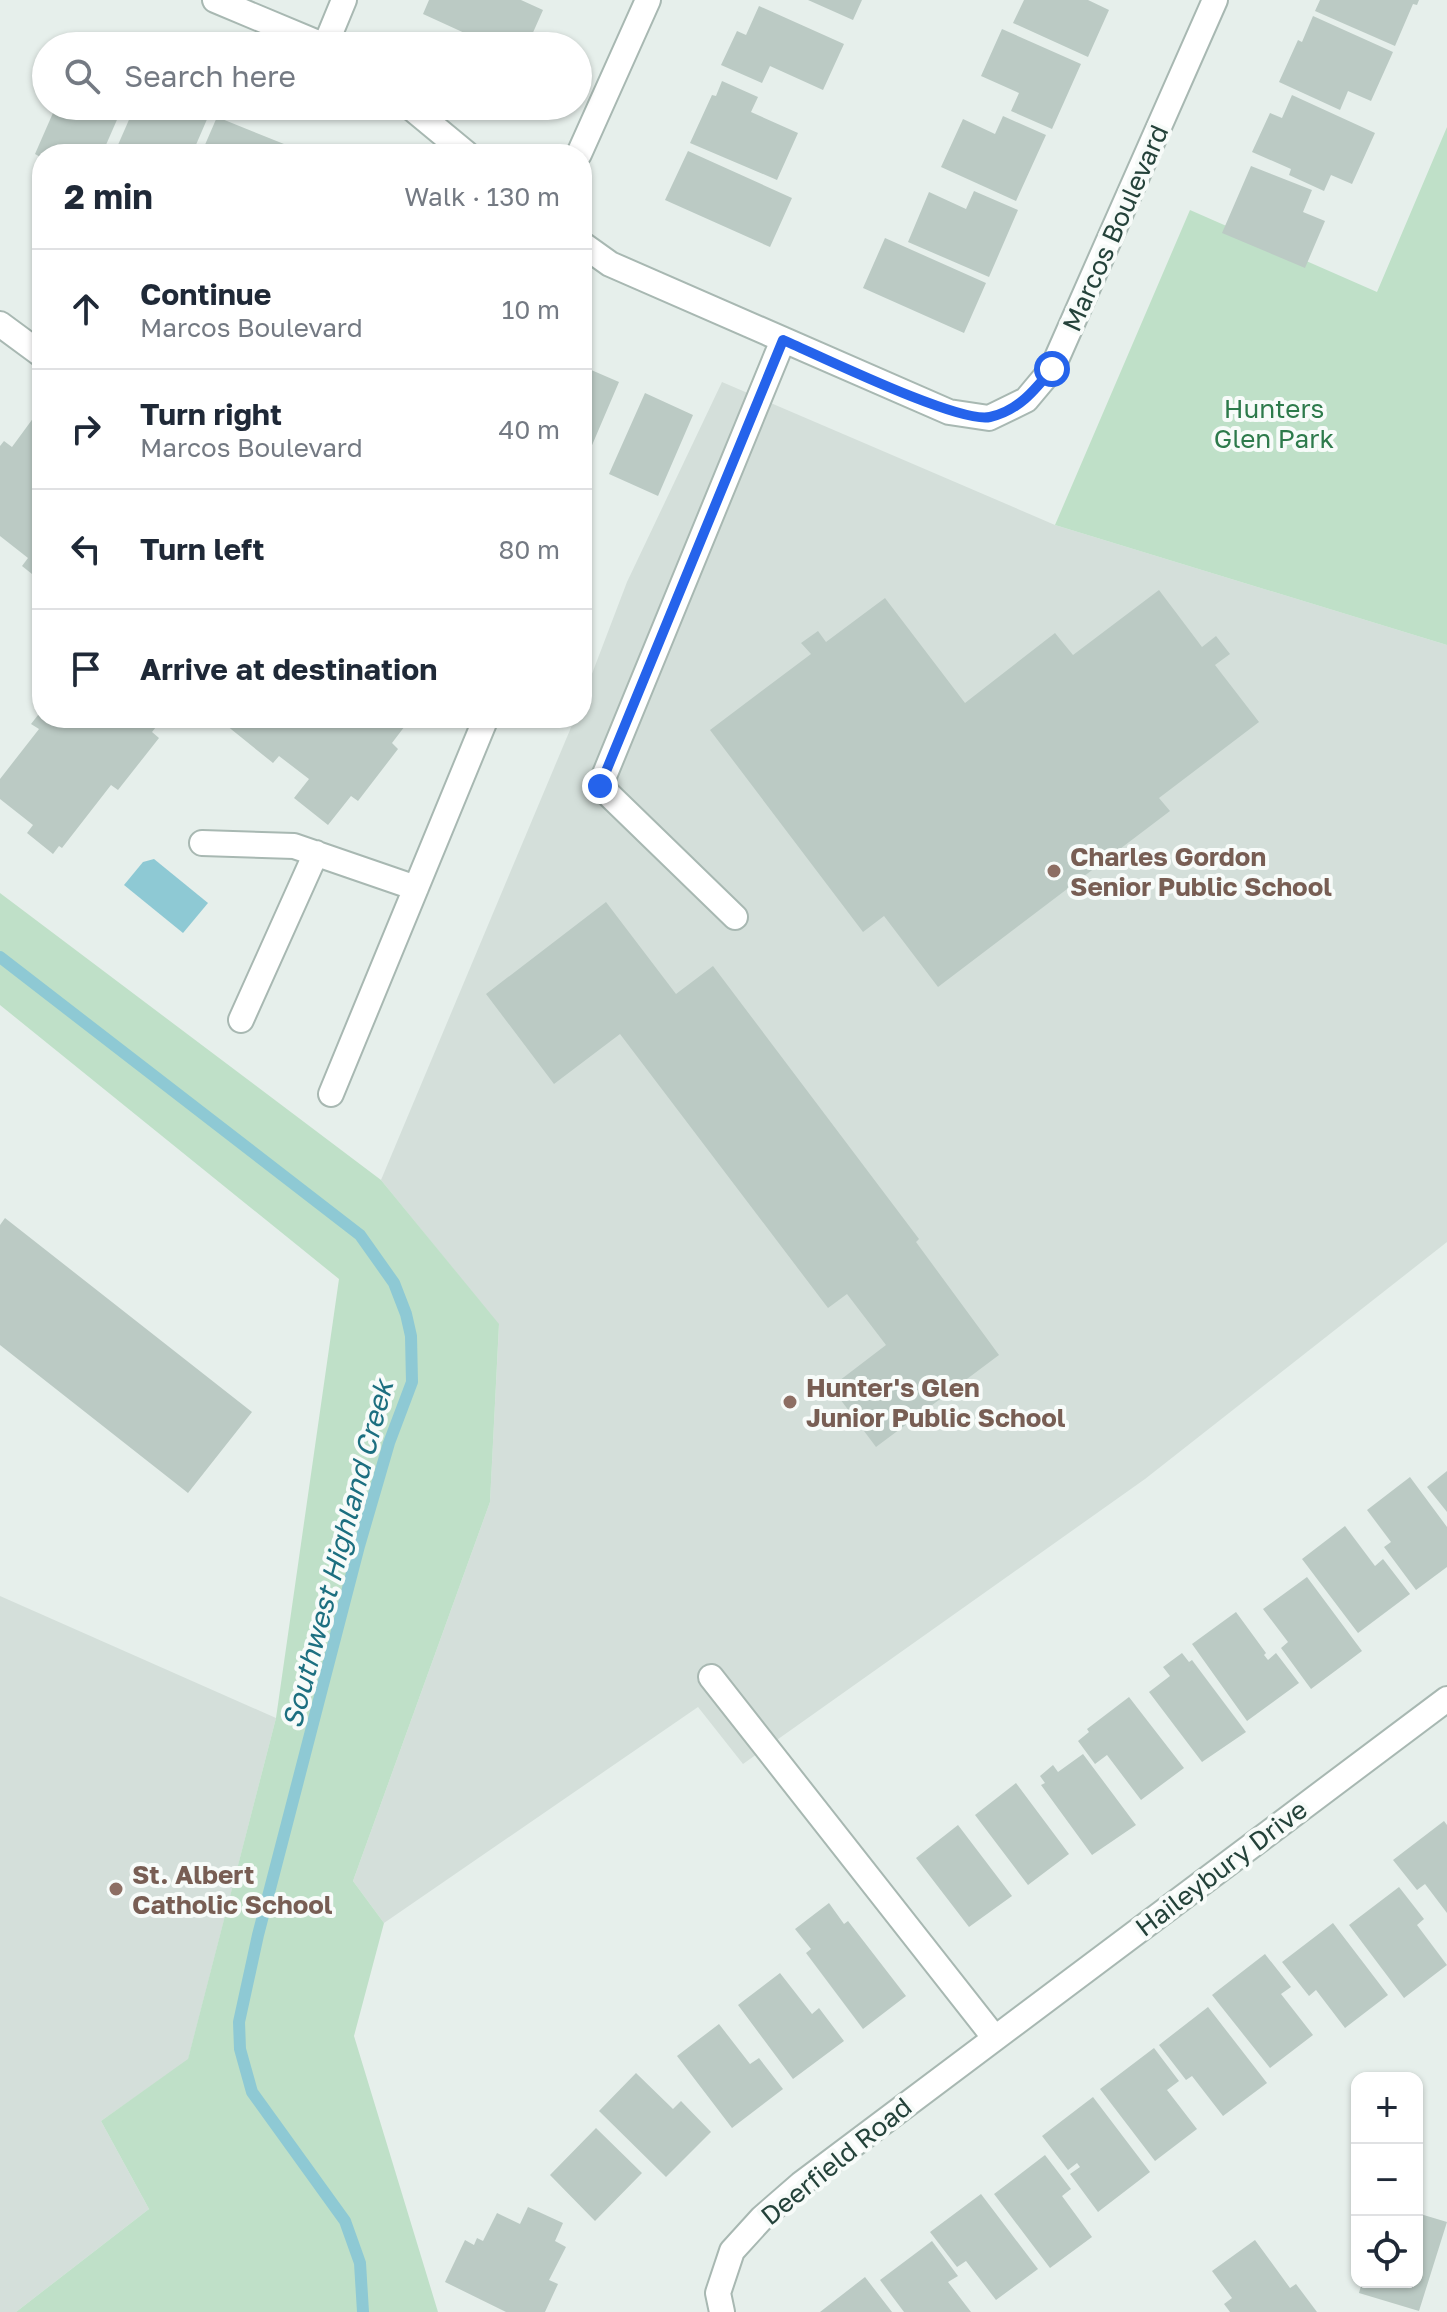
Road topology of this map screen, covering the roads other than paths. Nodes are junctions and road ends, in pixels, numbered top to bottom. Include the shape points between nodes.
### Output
1 (215, 0) edge
2 (344, 0) edge
3 (648, 0) edge
4 (1215, 0) edge
5 (292, 32) edge
6 (331, 32) edge
7 (426, 120) edge
8 (455, 144) edge
9 (583, 144) edge
10 (592, 251) edge
11 (0, 324) edge
12 (783, 340) junction
13 (32, 348) edge
14 (482, 728) edge
15 (202, 843) dead end
16 (316, 853) junction
17 (416, 888) junction
18 (735, 917) dead end
19 (241, 1020) dead end
20 (331, 1094) dead end
21 (711, 1677) dead end
22 (1447, 1699) edge
23 (994, 2037) junction
24 (722, 2312) edge

1 - 5 street
2 - 6 street
3 - 9 street
4 - 12 street, Marcos Boulevard via 1052,369 1026,400 989,418 949,412
7 - 8 street
10 - 12 street, Marcos Boulevard via 610,264
11 - 13 street
12 - 18 street via 600,786
14 - 17 street
15 - 16 street via 294,846
16 - 17 street
16 - 19 street
17 - 20 street
21 - 23 street
22 - 23 street, Haileybury Drive
23 - 24 street, Deerfield Road via 762,2218 732,2251 718,2293

